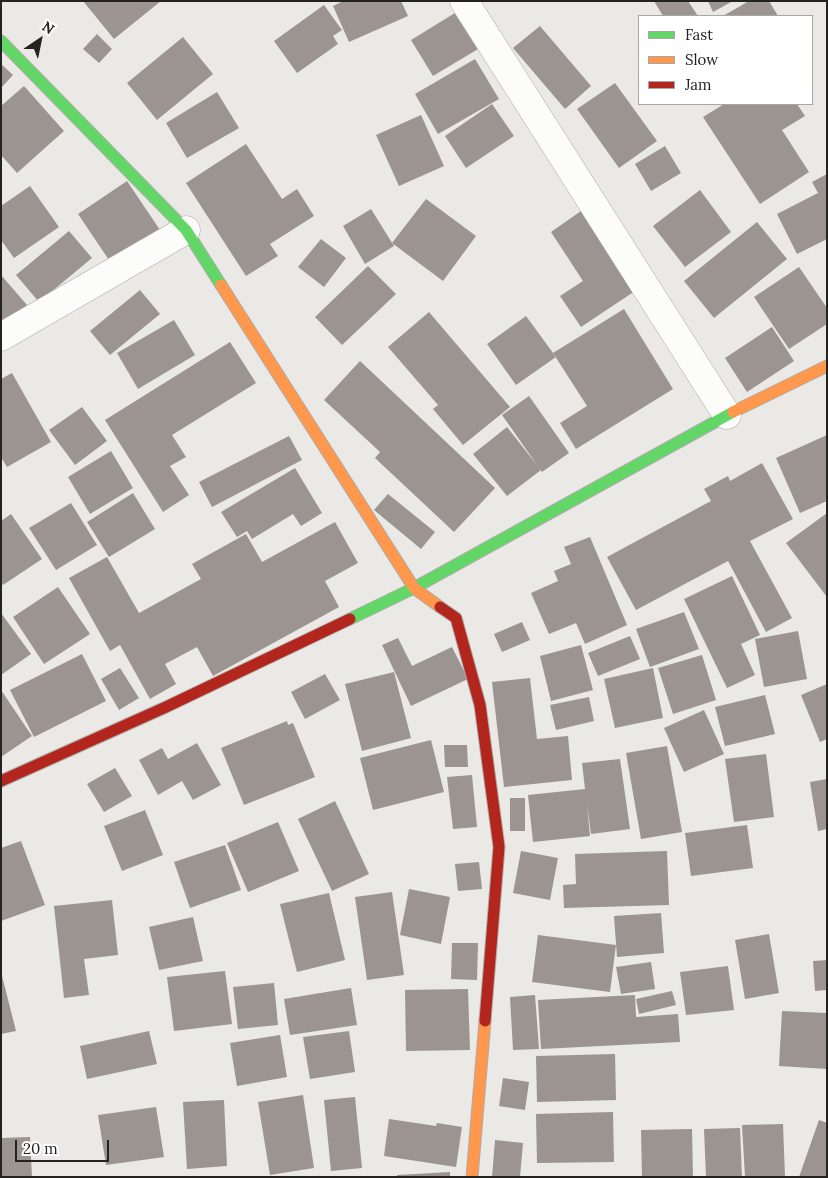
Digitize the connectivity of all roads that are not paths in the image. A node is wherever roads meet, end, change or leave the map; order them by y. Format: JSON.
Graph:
{"nodes":[{"id":1,"x":464,"y":1,"type":"edge"},
{"id":2,"x":1,"y":41,"type":"edge"},
{"id":3,"x":186,"y":230,"type":"junction"},
{"id":4,"x":1,"y":337,"type":"edge"},
{"id":5,"x":827,"y":366,"type":"edge"},
{"id":6,"x":727,"y":415,"type":"junction"},
{"id":7,"x":414,"y":588,"type":"junction"},
{"id":8,"x":1,"y":781,"type":"edge"},
{"id":9,"x":472,"y":1177,"type":"edge"}],
"edges":[{"from":1,"to":6,"type":"street"},
{"from":2,"to":3,"type":"street"},
{"from":3,"to":4,"type":"street"},
{"from":3,"to":7,"type":"street"},
{"from":5,"to":6,"type":"street"},
{"from":6,"to":7,"type":"street"},
{"from":7,"to":8,"type":"street"},
{"from":7,"to":9,"type":"street"}]}
